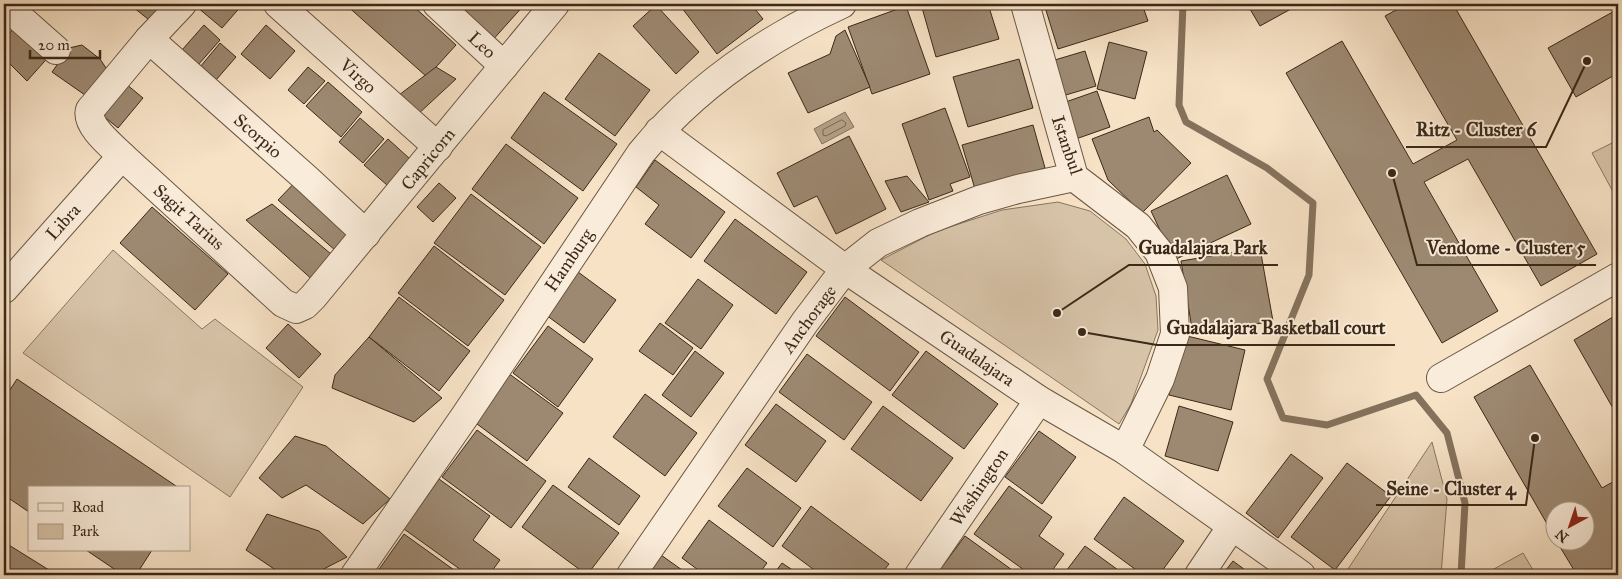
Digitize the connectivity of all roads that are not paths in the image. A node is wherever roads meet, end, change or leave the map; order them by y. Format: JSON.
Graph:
{"nodes":[{"id":1,"x":4,"y":4,"type":"edge"},
{"id":2,"x":182,"y":4,"type":"edge"},
{"id":3,"x":278,"y":4,"type":"edge"},
{"id":4,"x":437,"y":4,"type":"edge"},
{"id":5,"x":555,"y":4,"type":"edge"},
{"id":6,"x":842,"y":4,"type":"edge"},
{"id":7,"x":1025,"y":4,"type":"edge"},
{"id":8,"x":149,"y":39,"type":"junction"},
{"id":9,"x":56,"y":50,"type":"dead end"},
{"id":10,"x":504,"y":66,"type":"junction"},
{"id":11,"x":659,"y":130,"type":"junction"},
{"id":12,"x":438,"y":147,"type":"junction"},
{"id":13,"x":122,"y":156,"type":"junction"},
{"id":14,"x":1074,"y":177,"type":"junction"},
{"id":15,"x":366,"y":234,"type":"junction"},
{"id":16,"x":845,"y":269,"type":"junction"},
{"id":17,"x":1618,"y":277,"type":"edge"},
{"id":18,"x":4,"y":289,"type":"edge"},
{"id":19,"x":296,"y":309,"type":"joint"},
{"id":20,"x":1441,"y":378,"type":"dead end"},
{"id":21,"x":1039,"y":400,"type":"junction"},
{"id":22,"x":1125,"y":450,"type":"junction"},
{"id":23,"x":1232,"y":526,"type":"junction"},
{"id":24,"x":355,"y":575,"type":"edge"},
{"id":25,"x":631,"y":575,"type":"edge"},
{"id":26,"x":918,"y":575,"type":"edge"},
{"id":27,"x":1199,"y":575,"type":"edge"},
{"id":28,"x":1301,"y":575,"type":"edge"}],
"edges":[{"from":1,"to":9,"type":"street"},
{"from":2,"to":8,"type":"street"},
{"from":3,"to":12,"type":"street","name":"Virgo"},
{"from":4,"to":10,"type":"street","name":"Leo"},
{"from":5,"to":10,"type":"street","name":"Capricorn"},
{"from":6,"to":11,"type":"street","name":"Hamburg"},
{"from":7,"to":14,"type":"street","name":"Istanbul"},
{"from":8,"to":13,"type":"street","name":"Sagit Tarius"},
{"from":8,"to":15,"type":"street","name":"Scorpio"},
{"from":10,"to":12,"type":"street","name":"Capricorn"},
{"from":11,"to":16,"type":"street","name":"Guadalajara"},
{"from":11,"to":24,"type":"street","name":"Hamburg"},
{"from":12,"to":15,"type":"street","name":"Capricorn"},
{"from":13,"to":18,"type":"street","name":"Libra"},
{"from":13,"to":19,"type":"street","name":"Sagit Tarius"},
{"from":14,"to":16,"type":"street","name":"Anchorage"},
{"from":14,"to":22,"type":"street","name":"Istanbul"},
{"from":15,"to":19,"type":"street","name":"Capricorn"},
{"from":16,"to":21,"type":"street","name":"Guadalajara"},
{"from":16,"to":25,"type":"street","name":"Anchorage"},
{"from":17,"to":20,"type":"street"},
{"from":21,"to":22,"type":"street","name":"Guadalajara"},
{"from":21,"to":26,"type":"street","name":"Washington"},
{"from":22,"to":23,"type":"street","name":"Guadalajara"},
{"from":23,"to":27,"type":"street"},
{"from":23,"to":28,"type":"street","name":"Guadalajara"}]}
